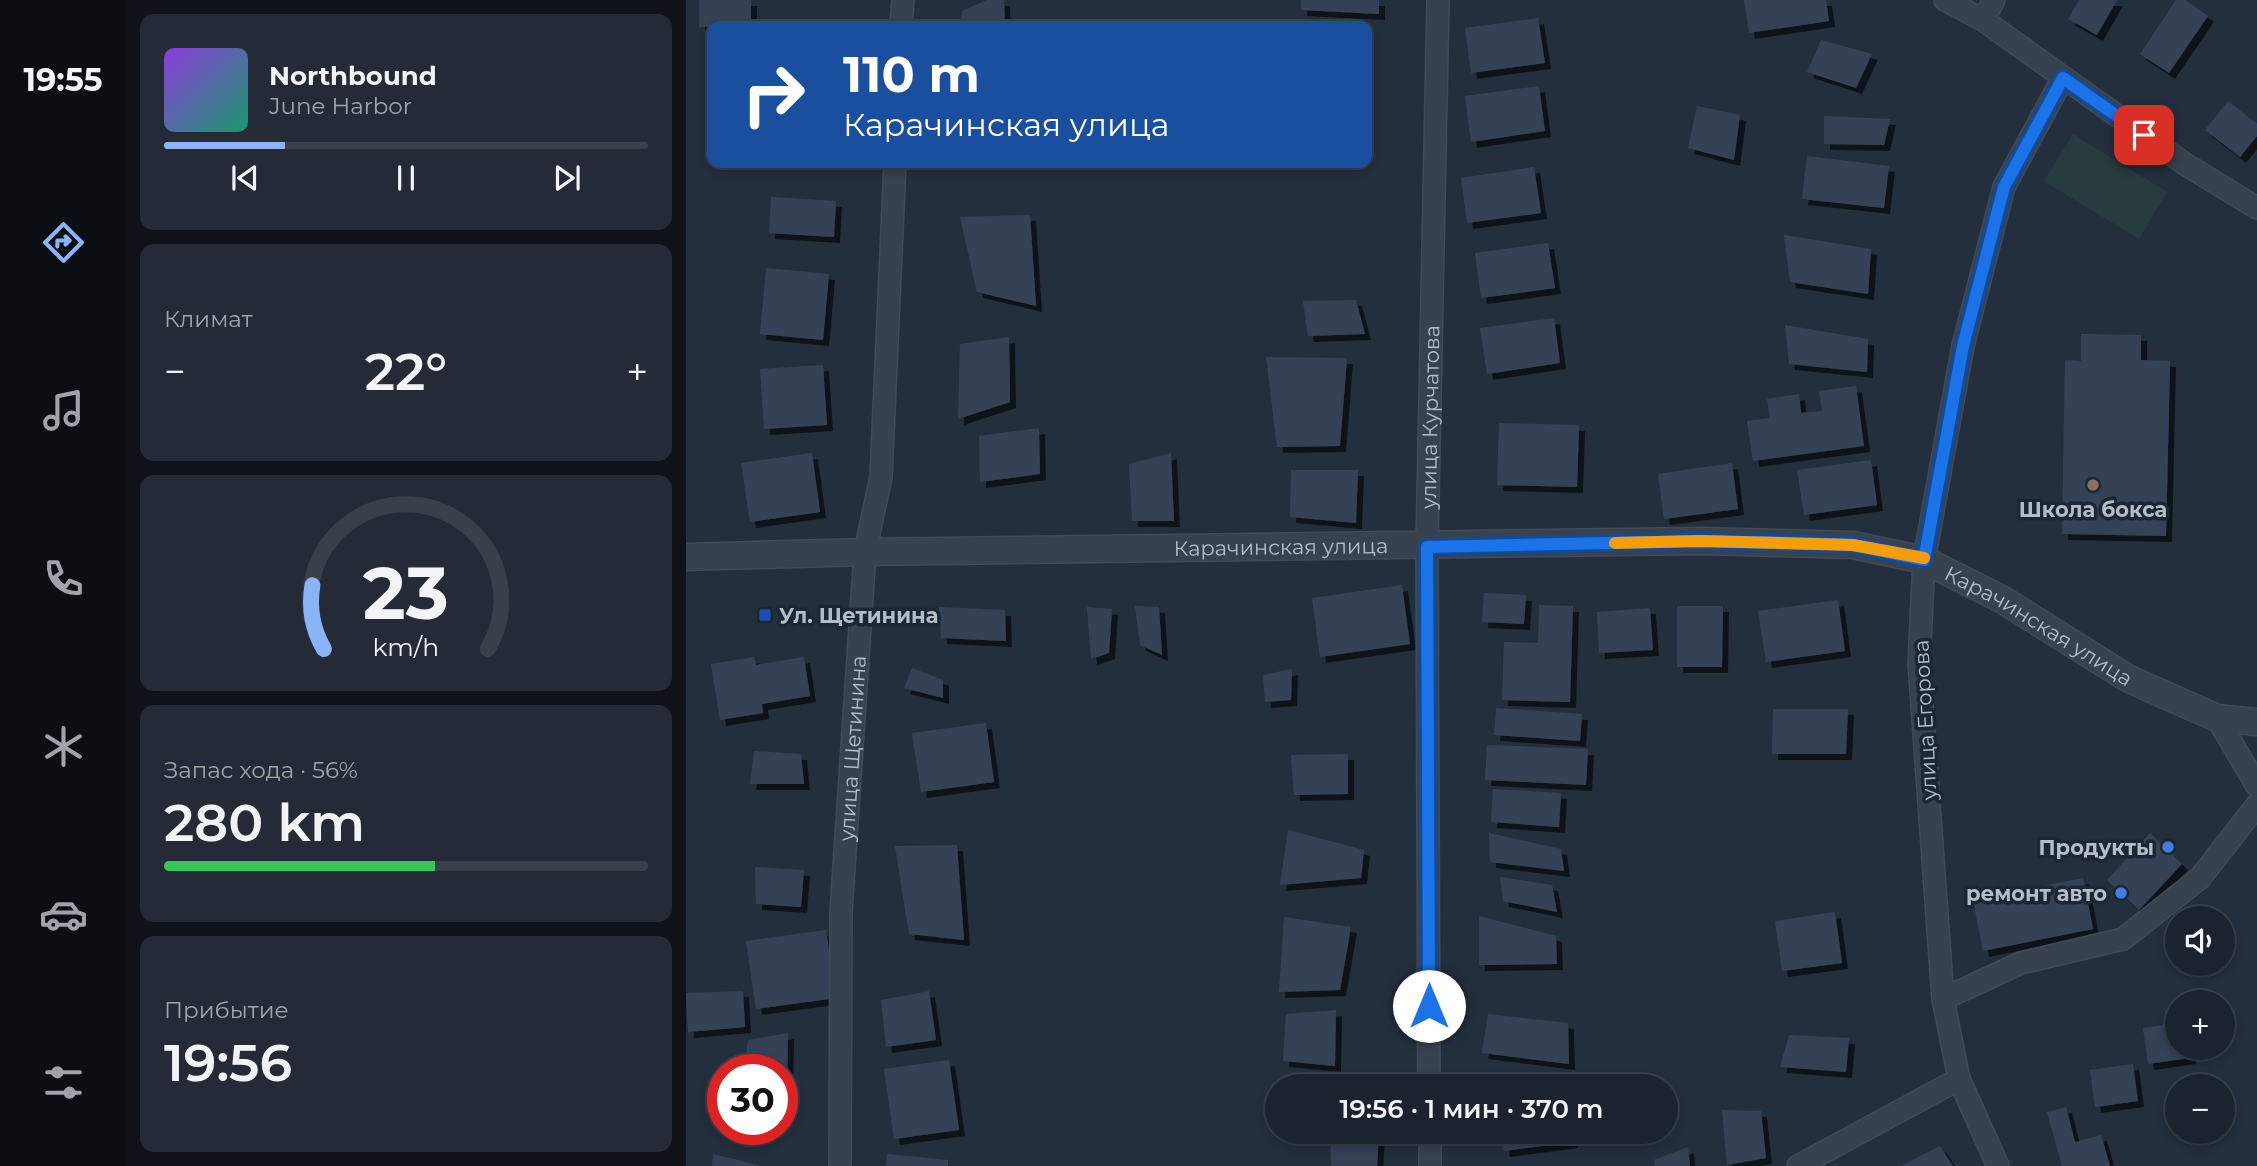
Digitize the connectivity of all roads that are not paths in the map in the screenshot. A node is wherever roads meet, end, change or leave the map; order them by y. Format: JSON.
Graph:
{"nodes":[{"id":1,"x":903,"y":0,"type":"edge"},
{"id":2,"x":1438,"y":0,"type":"edge"},
{"id":3,"x":1945,"y":0,"type":"edge"},
{"id":4,"x":1994,"y":0,"type":"edge"},
{"id":5,"x":1983,"y":20,"type":"junction"},
{"id":6,"x":901,"y":21,"type":"edge"},
{"id":7,"x":2063,"y":78,"type":"junction"},
{"id":8,"x":895,"y":168,"type":"edge"},
{"id":9,"x":2257,"y":208,"type":"edge"},
{"id":10,"x":1427,"y":547,"type":"junction"},
{"id":11,"x":865,"y":552,"type":"junction"},
{"id":12,"x":686,"y":558,"type":"edge"},
{"id":13,"x":1924,"y":560,"type":"junction"},
{"id":14,"x":2217,"y":718,"type":"junction"},
{"id":15,"x":2257,"y":722,"type":"edge"},
{"id":16,"x":2257,"y":786,"type":"edge"},
{"id":17,"x":2257,"y":806,"type":"edge"},
{"id":18,"x":1943,"y":999,"type":"junction"},
{"id":19,"x":1429,"y":1074,"type":"edge"},
{"id":20,"x":1959,"y":1079,"type":"junction"},
{"id":21,"x":1430,"y":1144,"type":"edge"},
{"id":22,"x":840,"y":1166,"type":"edge"},
{"id":23,"x":1430,"y":1166,"type":"edge"},
{"id":24,"x":1798,"y":1166,"type":"edge"},
{"id":25,"x":1998,"y":1166,"type":"edge"}],
"edges":[{"from":1,"to":6,"type":"street"},
{"from":2,"to":10,"type":"street","name":"улица Курчатова"},
{"from":3,"to":5,"type":"street"},
{"from":4,"to":5,"type":"street"},
{"from":5,"to":7,"type":"street"},
{"from":7,"to":9,"type":"street"},
{"from":7,"to":13,"type":"street","name":"улица Егорова"},
{"from":8,"to":11,"type":"street","name":"улица Щетинина"},
{"from":10,"to":11,"type":"street","name":"Карачинская улица"},
{"from":10,"to":13,"type":"street","name":"Карачинская улица"},
{"from":10,"to":19,"type":"street","name":"улица Курчатова"},
{"from":11,"to":12,"type":"street","name":"Карачинская улица"},
{"from":11,"to":22,"type":"street","name":"улица Щетинина"},
{"from":13,"to":14,"type":"street","name":"Карачинская улица"},
{"from":13,"to":18,"type":"street","name":"улица Егорова"},
{"from":14,"to":15,"type":"street","name":"Карачинская улица"},
{"from":14,"to":16,"type":"street"},
{"from":17,"to":18,"type":"street"},
{"from":18,"to":20,"type":"street","name":"улица Егорова"},
{"from":20,"to":24,"type":"street"},
{"from":20,"to":25,"type":"street","name":"улица Егорова"},
{"from":21,"to":23,"type":"street"}]}
